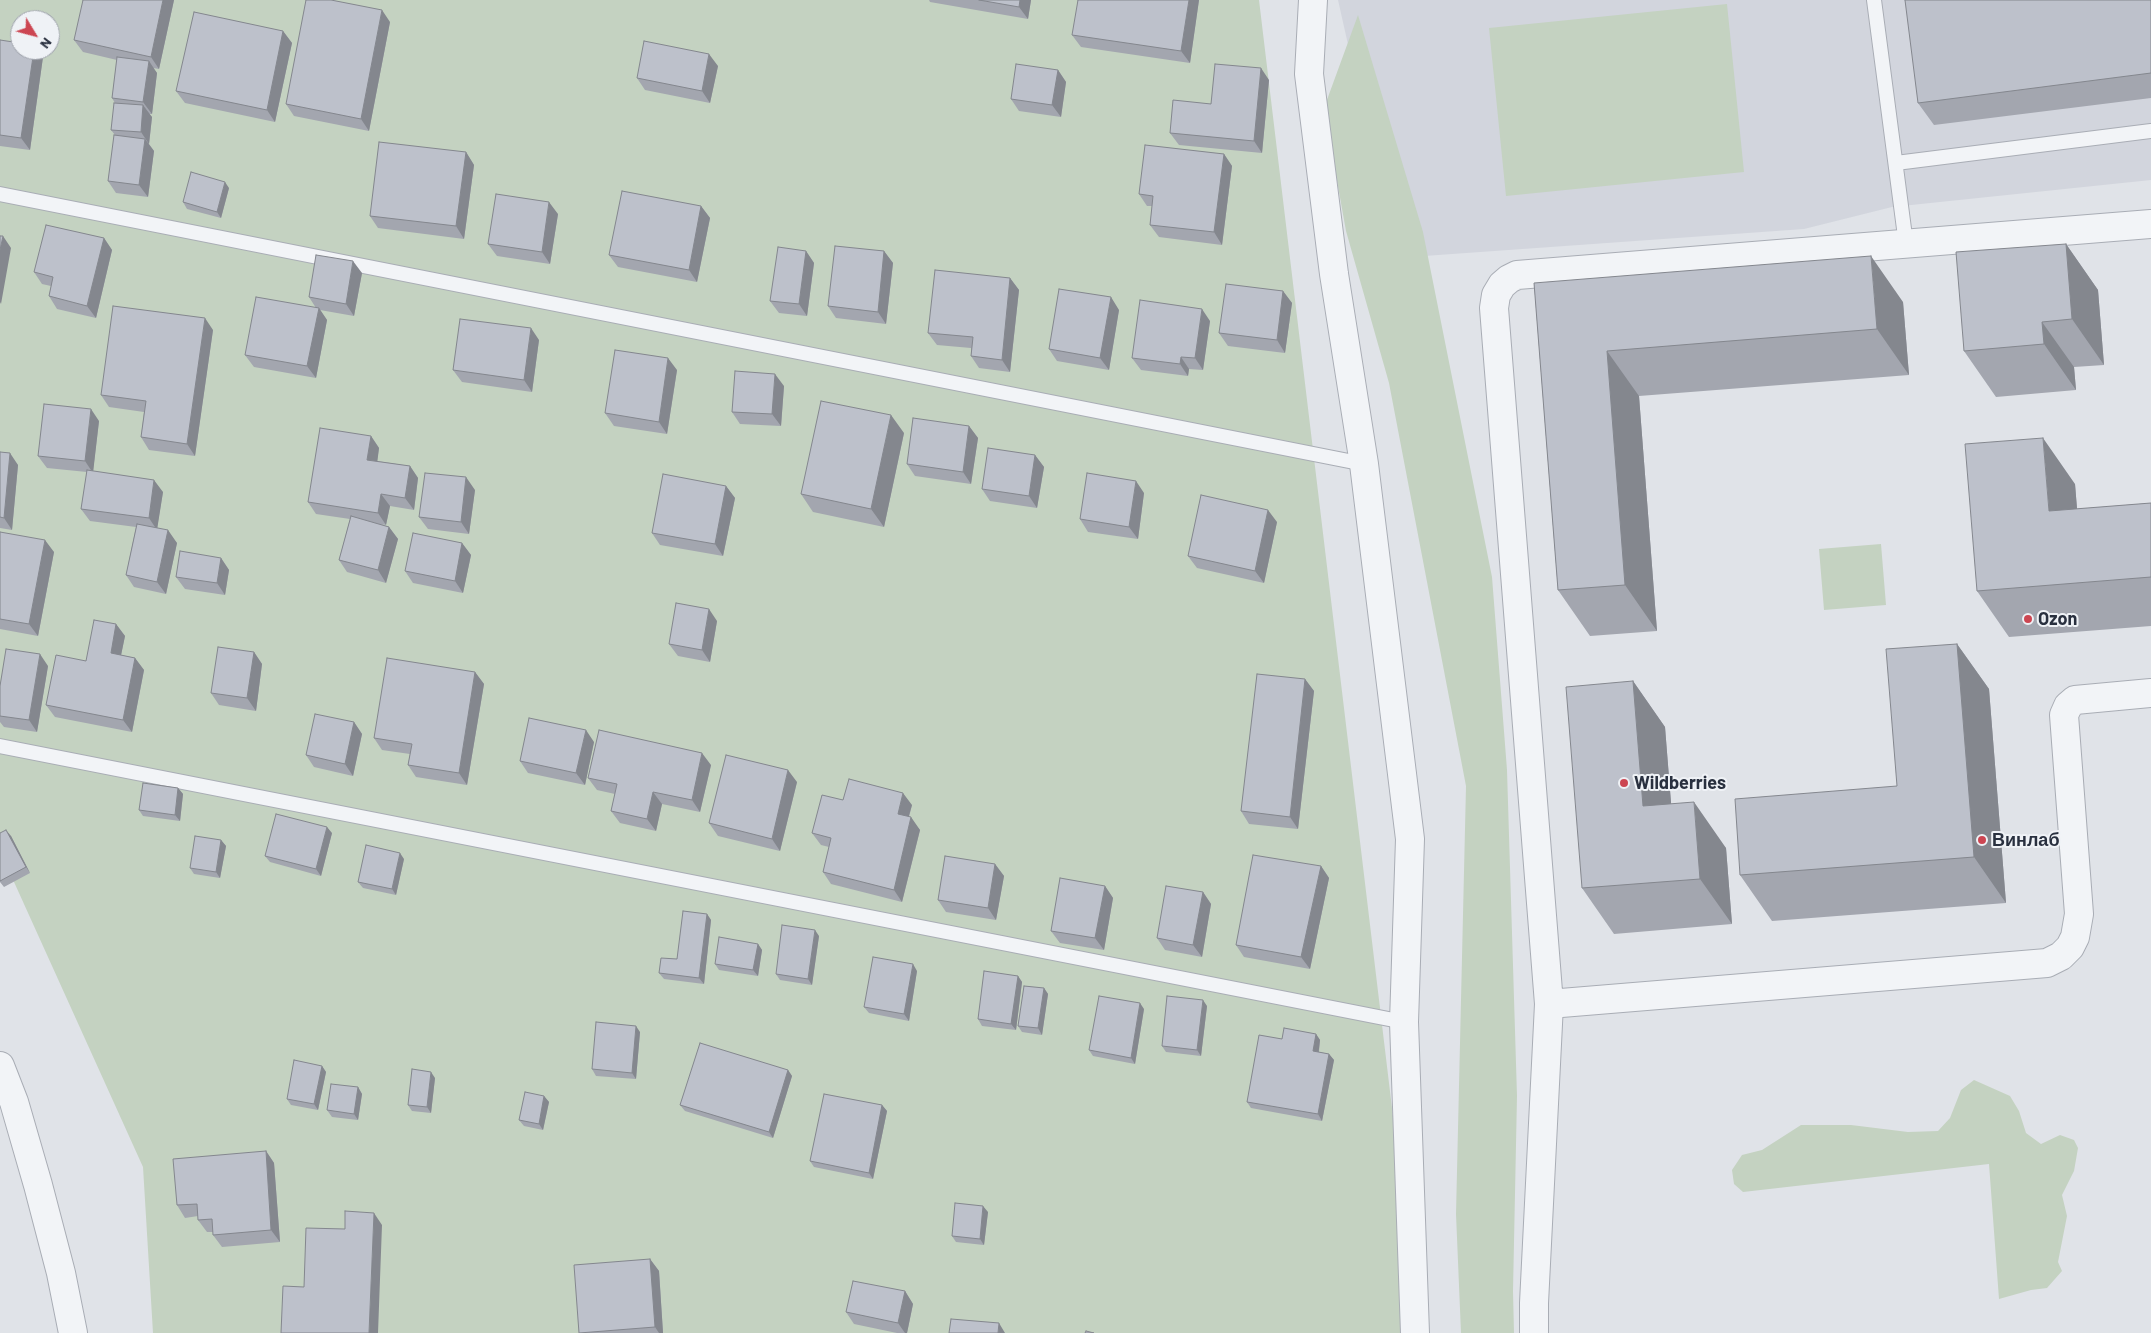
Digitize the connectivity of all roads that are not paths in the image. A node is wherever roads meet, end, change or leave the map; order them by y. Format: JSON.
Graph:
{"nodes":[{"id":1,"x":1312,"y":0,"type":"edge"},
{"id":2,"x":1874,"y":0,"type":"edge"},
{"id":3,"x":2151,"y":131,"type":"edge"},
{"id":4,"x":1896,"y":163,"type":"junction"},
{"id":5,"x":0,"y":194,"type":"edge"},
{"id":6,"x":2151,"y":224,"type":"edge"},
{"id":7,"x":1906,"y":244,"type":"junction"},
{"id":8,"x":1364,"y":464,"type":"junction"},
{"id":9,"x":2151,"y":693,"type":"edge"},
{"id":10,"x":0,"y":746,"type":"edge"},
{"id":11,"x":1549,"y":1004,"type":"junction"},
{"id":12,"x":1404,"y":1022,"type":"junction"},
{"id":13,"x":0,"y":1066,"type":"edge"},
{"id":14,"x":7,"y":1102,"type":"edge"},
{"id":15,"x":73,"y":1333,"type":"edge"},
{"id":16,"x":1415,"y":1333,"type":"edge"},
{"id":17,"x":1534,"y":1333,"type":"edge"}],
"edges":[{"from":1,"to":8,"type":"street"},
{"from":2,"to":4,"type":"lane"},
{"from":3,"to":4,"type":"lane"},
{"from":4,"to":7,"type":"lane"},
{"from":5,"to":8,"type":"lane"},
{"from":6,"to":7,"type":"street"},
{"from":7,"to":11,"type":"street"},
{"from":8,"to":12,"type":"street"},
{"from":9,"to":11,"type":"street"},
{"from":10,"to":12,"type":"lane"},
{"from":11,"to":17,"type":"street"},
{"from":12,"to":16,"type":"street"},
{"from":13,"to":14,"type":"street"},
{"from":14,"to":15,"type":"street"}]}
